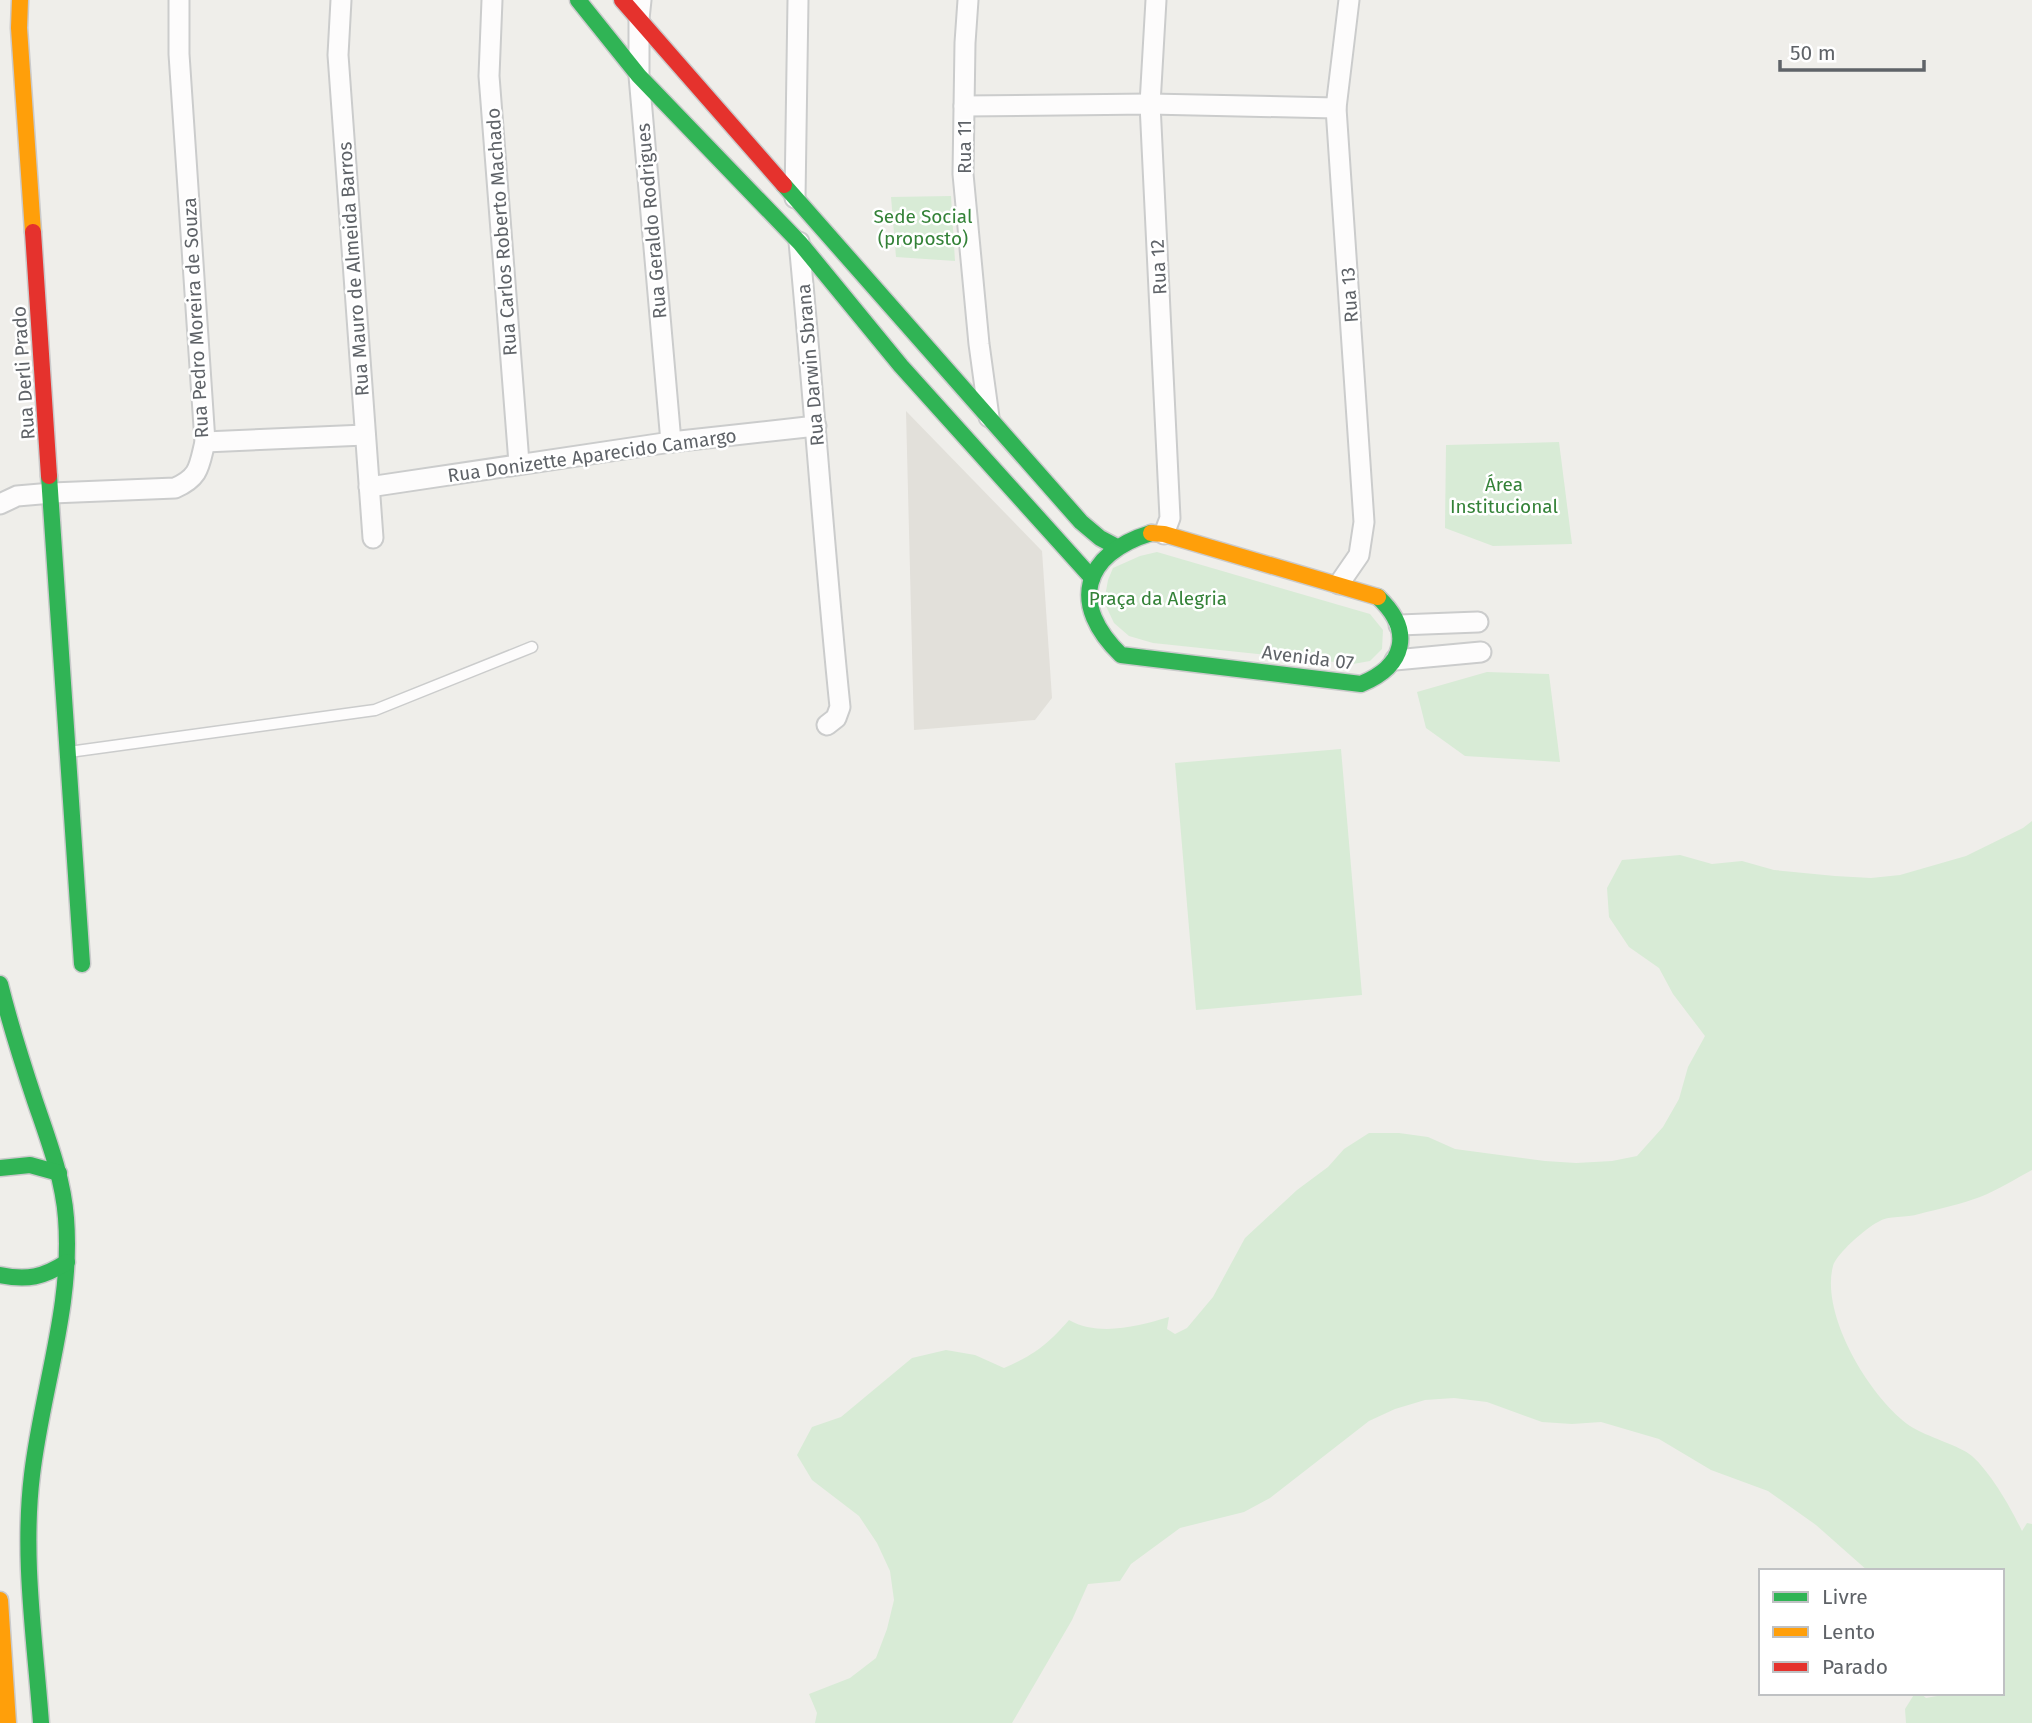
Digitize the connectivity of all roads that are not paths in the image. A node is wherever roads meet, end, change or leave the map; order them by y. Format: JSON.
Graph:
{"nodes":[{"id":1,"x":20,"y":0,"type":"edge"},
{"id":2,"x":179,"y":0,"type":"edge"},
{"id":3,"x":341,"y":0,"type":"edge"},
{"id":4,"x":492,"y":0,"type":"edge"},
{"id":5,"x":578,"y":0,"type":"edge"},
{"id":6,"x":622,"y":0,"type":"edge"},
{"id":7,"x":798,"y":0,"type":"edge"},
{"id":8,"x":968,"y":0,"type":"edge"},
{"id":9,"x":1156,"y":0,"type":"edge"},
{"id":10,"x":1349,"y":0,"type":"edge"},
{"id":11,"x":640,"y":9,"type":"edge"},
{"id":12,"x":639,"y":76,"type":"junction"},
{"id":13,"x":1150,"y":104,"type":"junction"},
{"id":14,"x":964,"y":106,"type":"junction"},
{"id":15,"x":1336,"y":108,"type":"junction"},
{"id":16,"x":794,"y":195,"type":"junction"},
{"id":17,"x":800,"y":243,"type":"junction"},
{"id":18,"x":979,"y":345,"type":"junction"},
{"id":19,"x":943,"y":365,"type":"junction"},
{"id":20,"x":989,"y":418,"type":"junction"},
{"id":21,"x":816,"y":426,"type":"junction"},
{"id":22,"x":365,"y":435,"type":"junction"},
{"id":23,"x":205,"y":442,"type":"junction"},
{"id":24,"x":670,"y":442,"type":"junction"},
{"id":25,"x":519,"y":463,"type":"junction"},
{"id":26,"x":369,"y":487,"type":"junction"},
{"id":27,"x":52,"y":493,"type":"junction"},
{"id":28,"x":0,"y":504,"type":"edge"},
{"id":29,"x":1164,"y":534,"type":"junction"},
{"id":30,"x":373,"y":538,"type":"dead end"},
{"id":31,"x":1115,"y":546,"type":"junction"},
{"id":32,"x":1092,"y":578,"type":"junction"},
{"id":33,"x":1339,"y":584,"type":"junction"},
{"id":34,"x":1478,"y":622,"type":"dead end"},
{"id":35,"x":1399,"y":625,"type":"junction"},
{"id":36,"x":532,"y":647,"type":"dead end"},
{"id":37,"x":1481,"y":652,"type":"dead end"},
{"id":38,"x":1395,"y":660,"type":"junction"},
{"id":39,"x":827,"y":725,"type":"dead end"},
{"id":40,"x":69,"y":752,"type":"junction"},
{"id":41,"x":82,"y":964,"type":"dead end"},
{"id":42,"x":0,"y":984,"type":"edge"},
{"id":43,"x":0,"y":1168,"type":"edge"},
{"id":44,"x":59,"y":1173,"type":"junction"},
{"id":45,"x":67,"y":1262,"type":"junction"},
{"id":46,"x":0,"y":1275,"type":"edge"},
{"id":47,"x":0,"y":1600,"type":"edge"},
{"id":48,"x":8,"y":1723,"type":"edge"},
{"id":49,"x":41,"y":1723,"type":"edge"}],
"edges":[{"from":1,"to":27,"type":"main road","name":"Rua Derli Prado"},
{"from":2,"to":23,"type":"street","name":"Rua Pedro Moreira de Souza"},
{"from":3,"to":22,"type":"street","name":"Rua Mauro de Almeida Barros"},
{"from":4,"to":25,"type":"street","name":"Rua Carlos Roberto Machado"},
{"from":5,"to":12,"type":"main road"},
{"from":6,"to":11,"type":"main road"},
{"from":7,"to":16,"type":"street","name":"Rua Darwin Sbrana"},
{"from":8,"to":14,"type":"street","name":"Rua 11"},
{"from":9,"to":13,"type":"street","name":"Rua 12"},
{"from":10,"to":15,"type":"street","name":"Rua 13"},
{"from":11,"to":12,"type":"street","name":"Rua Geraldo Rodrigues"},
{"from":11,"to":16,"type":"main road"},
{"from":12,"to":17,"type":"main road"},
{"from":12,"to":24,"type":"street","name":"Rua Geraldo Rodrigues"},
{"from":13,"to":14,"type":"street"},
{"from":13,"to":15,"type":"street"},
{"from":13,"to":29,"type":"street","name":"Rua 12"},
{"from":14,"to":18,"type":"street","name":"Rua 11"},
{"from":15,"to":33,"type":"street","name":"Rua 13"},
{"from":16,"to":17,"type":"street","name":"Rua Darwin Sbrana"},
{"from":16,"to":19,"type":"main road"},
{"from":17,"to":21,"type":"street","name":"Rua Darwin Sbrana"},
{"from":17,"to":32,"type":"main road"},
{"from":18,"to":19,"type":"street"},
{"from":18,"to":20,"type":"street","name":"Rua 11"},
{"from":19,"to":20,"type":"main road"},
{"from":20,"to":31,"type":"main road"},
{"from":21,"to":24,"type":"street","name":"Rua Donizette Aparecido Camargo"},
{"from":21,"to":39,"type":"street","name":"Rua Darwin Sbrana"},
{"from":22,"to":23,"type":"street"},
{"from":22,"to":26,"type":"street","name":"Rua Mauro de Almeida Barros"},
{"from":23,"to":27,"type":"street","name":"Rua Pedro Moreira de Souza"},
{"from":24,"to":25,"type":"street","name":"Rua Donizette Aparecido Camargo"},
{"from":25,"to":26,"type":"street","name":"Rua Donizette Aparecido Camargo"},
{"from":26,"to":30,"type":"street","name":"Rua Mauro de Almeida Barros"},
{"from":27,"to":28,"type":"street","name":"Rua Pedro Moreira de Souza"},
{"from":27,"to":40,"type":"main road","name":"Rua Derli Prado"},
{"from":29,"to":31,"type":"main road"},
{"from":29,"to":33,"type":"main road"},
{"from":31,"to":32,"type":"main road"},
{"from":32,"to":38,"type":"main road","name":"Avenida 07"},
{"from":33,"to":35,"type":"main road"},
{"from":34,"to":35,"type":"street"},
{"from":35,"to":38,"type":"main road"},
{"from":36,"to":40,"type":"lane"},
{"from":37,"to":38,"type":"street"},
{"from":40,"to":41,"type":"main road","name":"Rua Derli Prado"},
{"from":42,"to":44,"type":"main road"},
{"from":43,"to":44,"type":"main road"},
{"from":44,"to":45,"type":"main road"},
{"from":45,"to":46,"type":"main road"},
{"from":45,"to":49,"type":"main road"},
{"from":47,"to":48,"type":"main road"}]}
